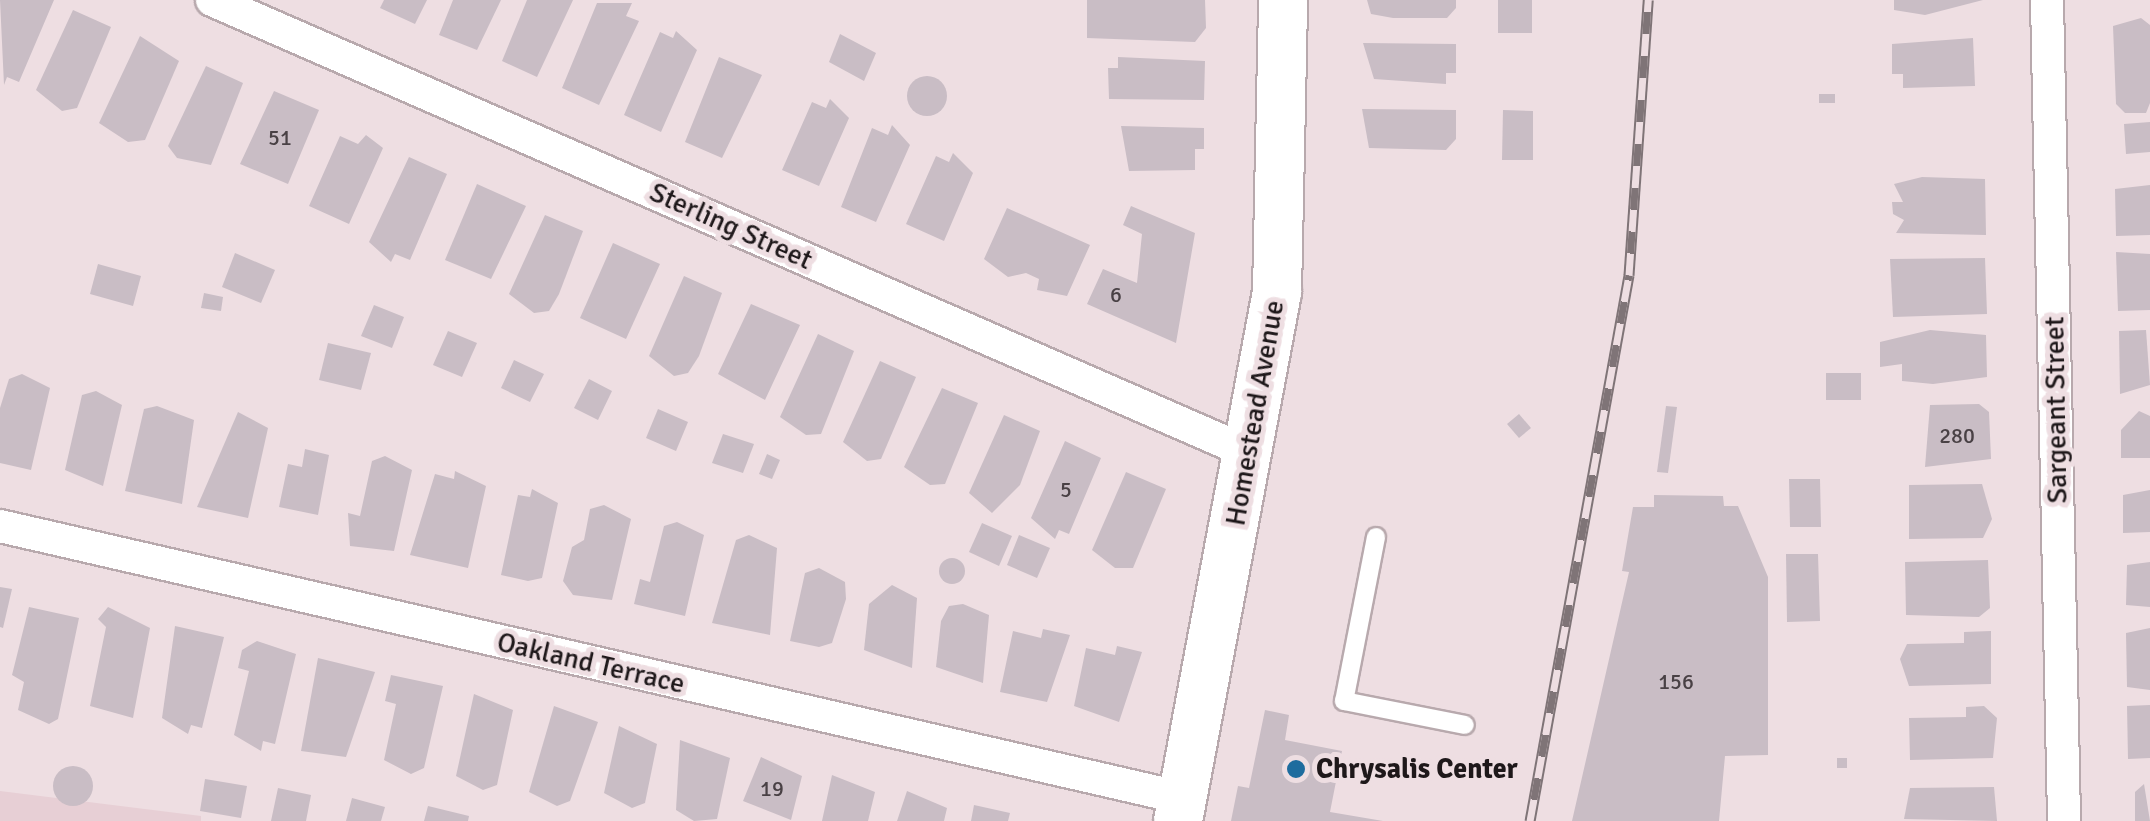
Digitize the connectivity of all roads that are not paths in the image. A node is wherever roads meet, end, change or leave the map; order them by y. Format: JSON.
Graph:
{"nodes":[{"id":1,"x":212,"y":0,"type":"edge"},
{"id":2,"x":1284,"y":0,"type":"edge"},
{"id":3,"x":2047,"y":0,"type":"edge"},
{"id":4,"x":1250,"y":453,"type":"junction"},
{"id":5,"x":0,"y":526,"type":"edge"},
{"id":6,"x":1376,"y":537,"type":"dead end"},
{"id":7,"x":1465,"y":725,"type":"dead end"},
{"id":8,"x":1181,"y":810,"type":"edge"},
{"id":9,"x":2064,"y":821,"type":"edge"}],
"edges":[{"from":1,"to":4,"type":"street","name":"Sterling Street"},
{"from":2,"to":4,"type":"main road","name":"Homestead Avenue"},
{"from":3,"to":9,"type":"street","name":"Sargeant Street"},
{"from":4,"to":8,"type":"main road","name":"Homestead Avenue"},
{"from":5,"to":8,"type":"street","name":"Oakland Terrace"},
{"from":6,"to":7,"type":"lane"}]}
